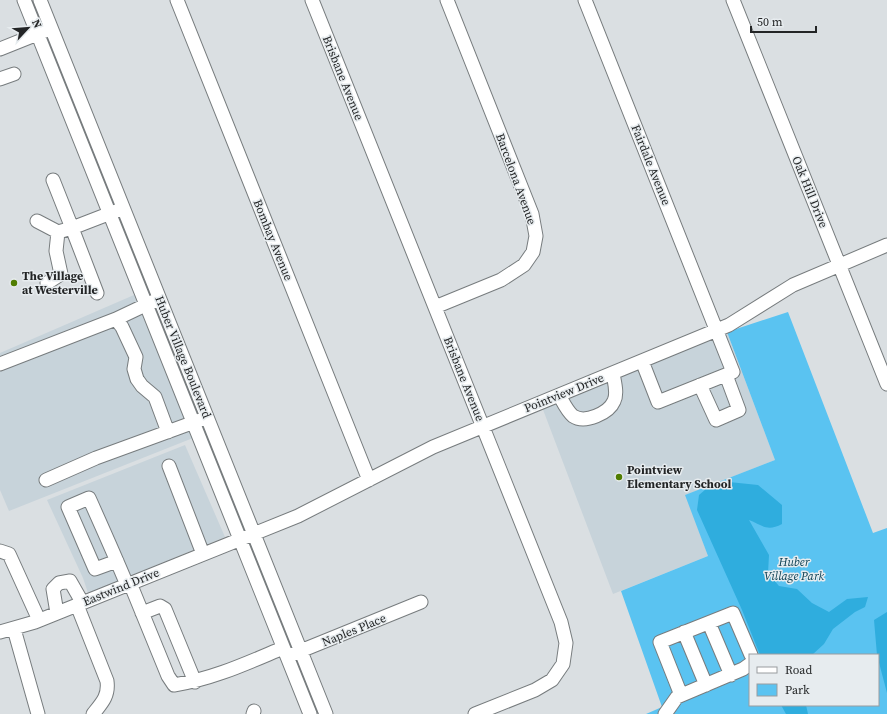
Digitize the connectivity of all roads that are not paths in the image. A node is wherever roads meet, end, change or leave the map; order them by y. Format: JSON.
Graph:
{"nodes":[{"id":1,"x":24,"y":0,"type":"edge"},
{"id":2,"x":40,"y":0,"type":"edge"},
{"id":3,"x":177,"y":0,"type":"edge"},
{"id":4,"x":312,"y":0,"type":"edge"},
{"id":5,"x":447,"y":0,"type":"edge"},
{"id":6,"x":585,"y":0,"type":"edge"},
{"id":7,"x":733,"y":0,"type":"edge"},
{"id":8,"x":51,"y":29,"type":"junction"},
{"id":9,"x":38,"y":34,"type":"junction"},
{"id":10,"x":0,"y":48,"type":"edge"},
{"id":11,"x":14,"y":74,"type":"dead end"},
{"id":12,"x":0,"y":79,"type":"edge"},
{"id":13,"x":53,"y":180,"type":"dead end"},
{"id":14,"x":123,"y":208,"type":"junction"},
{"id":15,"x":109,"y":213,"type":"junction"},
{"id":16,"x":37,"y":221,"type":"dead end"},
{"id":17,"x":72,"y":228,"type":"junction"},
{"id":18,"x":58,"y":232,"type":"junction"},
{"id":19,"x":887,"y":245,"type":"edge"},
{"id":20,"x":839,"y":264,"type":"junction"},
{"id":21,"x":47,"y":283,"type":"dead end"},
{"id":22,"x":97,"y":293,"type":"dead end"},
{"id":23,"x":160,"y":299,"type":"junction"},
{"id":24,"x":146,"y":305,"type":"junction"},
{"id":25,"x":435,"y":307,"type":"junction"},
{"id":26,"x":116,"y":318,"type":"junction"},
{"id":27,"x":717,"y":331,"type":"junction"},
{"id":28,"x":642,"y":361,"type":"junction"},
{"id":29,"x":0,"y":364,"type":"edge"},
{"id":30,"x":613,"y":373,"type":"junction"},
{"id":31,"x":726,"y":375,"type":"junction"},
{"id":32,"x":887,"y":384,"type":"edge"},
{"id":33,"x":700,"y":385,"type":"junction"},
{"id":34,"x":559,"y":395,"type":"junction"},
{"id":35,"x":208,"y":417,"type":"junction"},
{"id":36,"x":194,"y":423,"type":"junction"},
{"id":37,"x":483,"y":426,"type":"junction"},
{"id":38,"x":168,"y":432,"type":"junction"},
{"id":39,"x":169,"y":466,"type":"dead end"},
{"id":40,"x":46,"y":480,"type":"dead end"},
{"id":41,"x":369,"y":480,"type":"junction"},
{"id":42,"x":254,"y":533,"type":"junction"},
{"id":43,"x":240,"y":539,"type":"junction"},
{"id":44,"x":0,"y":551,"type":"edge"},
{"id":45,"x":203,"y":554,"type":"junction"},
{"id":46,"x":117,"y":561,"type":"junction"},
{"id":47,"x":128,"y":584,"type":"junction"},
{"id":48,"x":421,"y":602,"type":"dead end"},
{"id":49,"x":80,"y":604,"type":"junction"},
{"id":50,"x":58,"y":613,"type":"junction"},
{"id":51,"x":142,"y":613,"type":"junction"},
{"id":52,"x":39,"y":620,"type":"junction"},
{"id":53,"x":709,"y":623,"type":"junction"},
{"id":54,"x":14,"y":629,"type":"junction"},
{"id":55,"x":0,"y":632,"type":"edge"},
{"id":56,"x":684,"y":632,"type":"junction"},
{"id":57,"x":300,"y":651,"type":"junction"},
{"id":58,"x":285,"y":652,"type":"junction"},
{"id":59,"x":751,"y":654,"type":"edge"},
{"id":60,"x":749,"y":665,"type":"edge"},
{"id":61,"x":731,"y":675,"type":"junction"},
{"id":62,"x":194,"y":682,"type":"junction"},
{"id":63,"x":706,"y":685,"type":"junction"},
{"id":64,"x":681,"y":696,"type":"junction"},
{"id":65,"x":38,"y":714,"type":"edge"},
{"id":66,"x":93,"y":714,"type":"edge"},
{"id":67,"x":310,"y":714,"type":"edge"},
{"id":68,"x":326,"y":714,"type":"edge"},
{"id":69,"x":475,"y":714,"type":"edge"},
{"id":70,"x":665,"y":714,"type":"edge"}],
"edges":[{"from":1,"to":9,"type":"street","name":"Huber Village Boulevard"},
{"from":2,"to":8,"type":"street","name":"Huber Village Boulevard"},
{"from":3,"to":41,"type":"street","name":"Bombay Avenue"},
{"from":4,"to":25,"type":"street","name":"Brisbane Avenue"},
{"from":5,"to":25,"type":"street","name":"Barcelona Avenue"},
{"from":6,"to":27,"type":"street","name":"Fairdale Avenue"},
{"from":7,"to":20,"type":"street","name":"Oak Hill Drive"},
{"from":8,"to":9,"type":"street"},
{"from":8,"to":14,"type":"street","name":"Huber Village Boulevard"},
{"from":9,"to":10,"type":"street"},
{"from":9,"to":15,"type":"street","name":"Huber Village Boulevard"},
{"from":11,"to":12,"type":"street"},
{"from":13,"to":17,"type":"street"},
{"from":14,"to":15,"type":"street"},
{"from":14,"to":23,"type":"street","name":"Huber Village Boulevard"},
{"from":15,"to":17,"type":"street"},
{"from":15,"to":24,"type":"street","name":"Huber Village Boulevard"},
{"from":16,"to":18,"type":"street"},
{"from":17,"to":18,"type":"street"},
{"from":17,"to":22,"type":"street"},
{"from":18,"to":21,"type":"street"},
{"from":19,"to":20,"type":"street","name":"Pointview Drive"},
{"from":20,"to":27,"type":"street","name":"Pointview Drive"},
{"from":20,"to":32,"type":"street","name":"Oak Hill Drive"},
{"from":23,"to":24,"type":"street"},
{"from":23,"to":35,"type":"street","name":"Huber Village Boulevard"},
{"from":24,"to":26,"type":"street"},
{"from":24,"to":36,"type":"street","name":"Huber Village Boulevard"},
{"from":25,"to":37,"type":"street","name":"Brisbane Avenue"},
{"from":26,"to":29,"type":"street"},
{"from":26,"to":38,"type":"street"},
{"from":27,"to":28,"type":"street","name":"Pointview Drive"},
{"from":27,"to":31,"type":"street","name":"Fairdale Avenue"},
{"from":28,"to":30,"type":"street","name":"Pointview Drive"},
{"from":28,"to":33,"type":"street"},
{"from":30,"to":34,"type":"street","name":"Pointview Drive"},
{"from":30,"to":34,"type":"street"},
{"from":31,"to":33,"type":"street"},
{"from":31,"to":33,"type":"street"},
{"from":34,"to":37,"type":"street","name":"Pointview Drive"},
{"from":35,"to":36,"type":"street"},
{"from":35,"to":42,"type":"street","name":"Huber Village Boulevard"},
{"from":36,"to":38,"type":"street"},
{"from":36,"to":43,"type":"street","name":"Huber Village Boulevard"},
{"from":37,"to":41,"type":"street","name":"Pointview Drive"},
{"from":37,"to":69,"type":"street","name":"Brisbane Avenue"},
{"from":38,"to":40,"type":"street"},
{"from":39,"to":45,"type":"street"},
{"from":41,"to":42,"type":"street","name":"Pointview Drive"},
{"from":42,"to":43,"type":"street","name":"Pointview Drive"},
{"from":42,"to":57,"type":"street","name":"Huber Village Boulevard"},
{"from":43,"to":45,"type":"street","name":"Eastwind Drive"},
{"from":43,"to":58,"type":"street","name":"Huber Village Boulevard"},
{"from":44,"to":52,"type":"street"},
{"from":45,"to":47,"type":"street","name":"Eastwind Drive"},
{"from":46,"to":46,"type":"street"},
{"from":46,"to":47,"type":"street"},
{"from":47,"to":49,"type":"street","name":"Eastwind Drive"},
{"from":47,"to":51,"type":"street"},
{"from":48,"to":57,"type":"street","name":"Naples Place"},
{"from":49,"to":50,"type":"street","name":"Eastwind Drive"},
{"from":49,"to":50,"type":"street"},
{"from":49,"to":66,"type":"street"},
{"from":50,"to":52,"type":"street","name":"Eastwind Drive"},
{"from":51,"to":62,"type":"street","name":"Naples Place"},
{"from":51,"to":62,"type":"street"},
{"from":52,"to":54,"type":"street","name":"Eastwind Drive"},
{"from":53,"to":56,"type":"street"},
{"from":53,"to":59,"type":"street"},
{"from":53,"to":61,"type":"street"},
{"from":54,"to":55,"type":"street","name":"Eastwind Drive"},
{"from":54,"to":65,"type":"street"},
{"from":56,"to":63,"type":"street"},
{"from":56,"to":64,"type":"street"},
{"from":57,"to":58,"type":"street","name":"Naples Place"},
{"from":57,"to":68,"type":"street","name":"Huber Village Boulevard"},
{"from":58,"to":62,"type":"street","name":"Naples Place"},
{"from":58,"to":67,"type":"street","name":"Huber Village Boulevard"},
{"from":60,"to":61,"type":"street"},
{"from":61,"to":63,"type":"street"},
{"from":63,"to":64,"type":"street"},
{"from":64,"to":70,"type":"street"}]}
